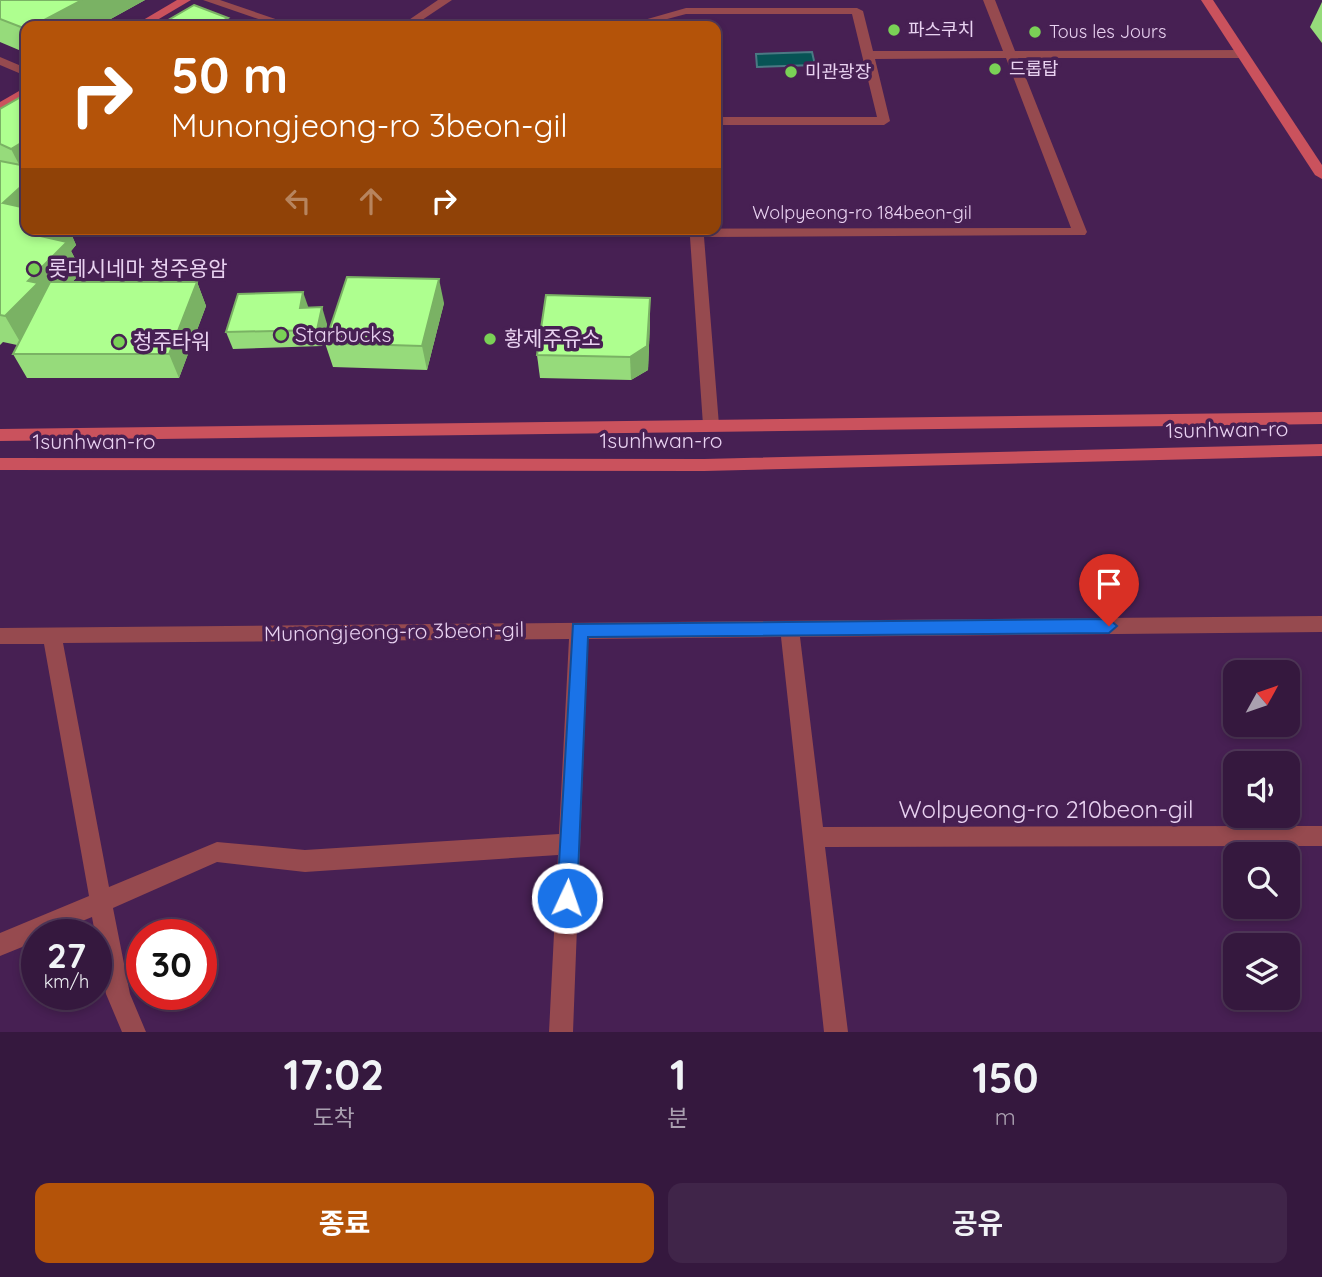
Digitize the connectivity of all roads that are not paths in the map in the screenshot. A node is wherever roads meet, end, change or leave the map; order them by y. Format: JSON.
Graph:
{"nodes":[{"id":1,"x":185,"y":0,"type":"edge"},
{"id":2,"x":209,"y":0,"type":"edge"},
{"id":3,"x":446,"y":0,"type":"edge"},
{"id":4,"x":989,"y":0,"type":"edge"},
{"id":5,"x":1207,"y":0,"type":"edge"},
{"id":6,"x":686,"y":5,"type":"edge"},
{"id":7,"x":148,"y":21,"type":"edge"},
{"id":8,"x":274,"y":21,"type":"edge"},
{"id":9,"x":414,"y":21,"type":"edge"},
{"id":10,"x":643,"y":21,"type":"edge"},
{"id":11,"x":1010,"y":54,"type":"junction"},
{"id":12,"x":1242,"y":54,"type":"junction"},
{"id":13,"x":868,"y":55,"type":"junction"},
{"id":14,"x":0,"y":61,"type":"edge"},
{"id":15,"x":21,"y":70,"type":"edge"},
{"id":16,"x":21,"y":94,"type":"edge"},
{"id":17,"x":0,"y":107,"type":"edge"},
{"id":18,"x":721,"y":121,"type":"edge"},
{"id":19,"x":1322,"y":175,"type":"edge"},
{"id":20,"x":721,"y":231,"type":"edge"},
{"id":21,"x":696,"y":235,"type":"edge"},
{"id":22,"x":1322,"y":418,"type":"edge"},
{"id":23,"x":711,"y":425,"type":"junction"},
{"id":24,"x":0,"y":435,"type":"edge"},
{"id":25,"x":1322,"y":450,"type":"edge"},
{"id":26,"x":0,"y":464,"type":"edge"},
{"id":27,"x":1322,"y":624,"type":"edge"},
{"id":28,"x":789,"y":628,"type":"junction"},
{"id":29,"x":579,"y":629,"type":"junction"},
{"id":30,"x":0,"y":636,"type":"edge"},
{"id":31,"x":52,"y":636,"type":"junction"},
{"id":32,"x":1322,"y":836,"type":"edge"},
{"id":33,"x":813,"y":837,"type":"junction"},
{"id":34,"x":569,"y":844,"type":"junction"},
{"id":35,"x":101,"y":900,"type":"junction"},
{"id":36,"x":0,"y":945,"type":"edge"},
{"id":37,"x":134,"y":1032,"type":"edge"},
{"id":38,"x":561,"y":1032,"type":"edge"},
{"id":39,"x":835,"y":1032,"type":"edge"}],
"edges":[{"from":1,"to":7,"type":"street"},
{"from":2,"to":8,"type":"street"},
{"from":3,"to":9,"type":"street"},
{"from":4,"to":11,"type":"street","name":"Wolpyeong-ro 184beon-gil"},
{"from":5,"to":12,"type":"street"},
{"from":6,"to":10,"type":"street"},
{"from":6,"to":13,"type":"street"},
{"from":11,"to":12,"type":"street"},
{"from":11,"to":13,"type":"street"},
{"from":11,"to":20,"type":"street","name":"Wolpyeong-ro 184beon-gil"},
{"from":12,"to":19,"type":"street"},
{"from":13,"to":18,"type":"street"},
{"from":14,"to":15,"type":"street"},
{"from":16,"to":17,"type":"street"},
{"from":21,"to":23,"type":"street"},
{"from":22,"to":23,"type":"street","name":"1sunhwan-ro"},
{"from":23,"to":24,"type":"street","name":"1sunhwan-ro"},
{"from":25,"to":26,"type":"street","name":"1sunhwan-ro"},
{"from":27,"to":28,"type":"street","name":"Munongjeong-ro 3beon-gil"},
{"from":28,"to":29,"type":"street","name":"Munongjeong-ro 3beon-gil"},
{"from":28,"to":33,"type":"street"},
{"from":29,"to":31,"type":"street","name":"Munongjeong-ro 3beon-gil"},
{"from":29,"to":34,"type":"street"},
{"from":30,"to":31,"type":"street","name":"Munongjeong-ro 3beon-gil"},
{"from":31,"to":35,"type":"street"},
{"from":32,"to":33,"type":"street","name":"Wolpyeong-ro 210beon-gil"},
{"from":33,"to":39,"type":"street"},
{"from":34,"to":35,"type":"street"},
{"from":34,"to":38,"type":"street"},
{"from":35,"to":36,"type":"street"},
{"from":35,"to":37,"type":"street"}]}
